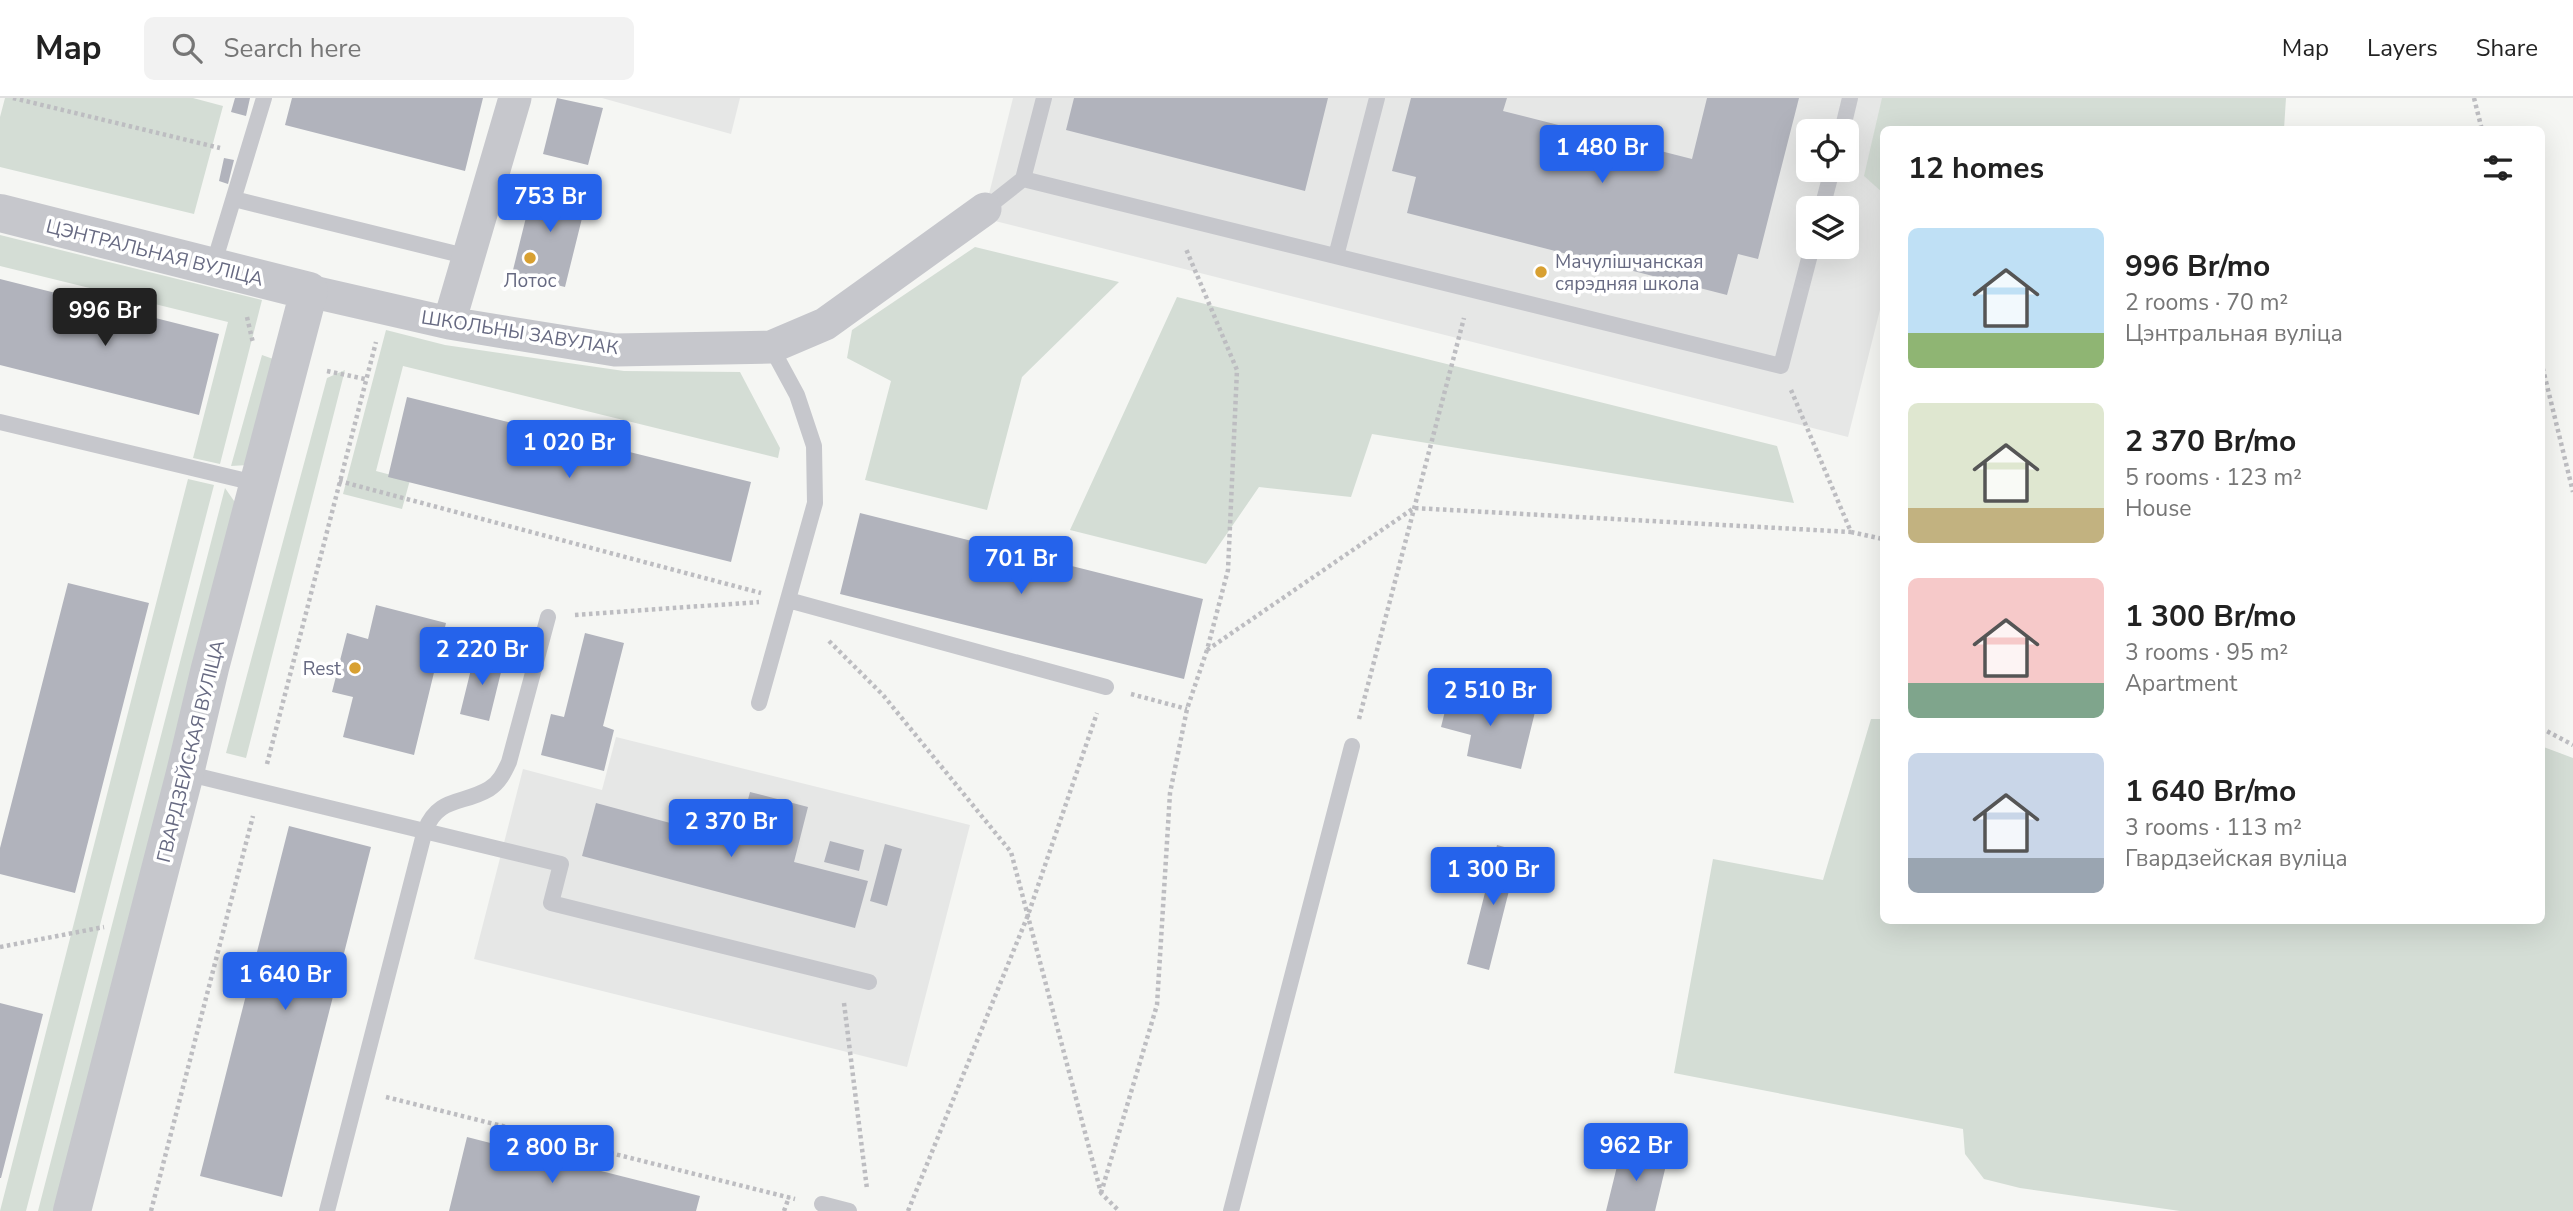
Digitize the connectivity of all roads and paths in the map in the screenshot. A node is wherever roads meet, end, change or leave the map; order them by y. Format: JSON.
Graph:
{"nodes":[{"id":1,"x":13,"y":98,"type":"edge"},
{"id":2,"x":264,"y":98,"type":"edge"},
{"id":3,"x":515,"y":98,"type":"edge"},
{"id":4,"x":1044,"y":98,"type":"edge"},
{"id":5,"x":1377,"y":98,"type":"edge"},
{"id":6,"x":1850,"y":98,"type":"edge"},
{"id":7,"x":2474,"y":98,"type":"edge"},
{"id":8,"x":1845,"y":119,"type":"edge"},
{"id":9,"x":2481,"y":126,"type":"edge"},
{"id":10,"x":248,"y":155,"type":"junction"},
{"id":11,"x":1023,"y":179,"type":"junction"},
{"id":12,"x":234,"y":199,"type":"junction"},
{"id":13,"x":985,"y":209,"type":"joint"},
{"id":14,"x":0,"y":213,"type":"edge"},
{"id":15,"x":1172,"y":216,"type":"junction"},
{"id":16,"x":1336,"y":256,"type":"junction"},
{"id":17,"x":469,"y":257,"type":"junction"},
{"id":18,"x":1809,"y":259,"type":"edge"},
{"id":19,"x":213,"y":266,"type":"junction"},
{"id":20,"x":1471,"y":290,"type":"junction"},
{"id":21,"x":309,"y":291,"type":"junction"},
{"id":22,"x":386,"y":307,"type":"junction"},
{"id":23,"x":449,"y":323,"type":"junction"},
{"id":24,"x":771,"y":346,"type":"junction"},
{"id":25,"x":1781,"y":366,"type":"junction"},
{"id":26,"x":2545,"y":377,"type":"edge"},
{"id":27,"x":0,"y":422,"type":"edge"},
{"id":28,"x":339,"y":481,"type":"junction"},
{"id":29,"x":259,"y":484,"type":"junction"},
{"id":30,"x":2573,"y":492,"type":"edge"},
{"id":31,"x":1414,"y":508,"type":"junction"},
{"id":32,"x":1851,"y":532,"type":"junction"},
{"id":33,"x":1880,"y":538,"type":"edge"},
{"id":34,"x":788,"y":600,"type":"junction"},
{"id":35,"x":548,"y":617,"type":"joint"},
{"id":36,"x":1207,"y":650,"type":"junction"},
{"id":37,"x":1106,"y":687,"type":"junction"},
{"id":38,"x":759,"y":703,"type":"dead end"},
{"id":39,"x":1188,"y":709,"type":"junction"},
{"id":40,"x":2545,"y":730,"type":"edge"},
{"id":41,"x":2573,"y":745,"type":"edge"},
{"id":42,"x":1352,"y":746,"type":"joint"},
{"id":43,"x":186,"y":773,"type":"junction"},
{"id":44,"x":260,"y":789,"type":"junction"},
{"id":45,"x":425,"y":830,"type":"junction"},
{"id":46,"x":1028,"y":915,"type":"junction"},
{"id":47,"x":105,"y":927,"type":"dead end"},
{"id":48,"x":0,"y":947,"type":"edge"},
{"id":49,"x":840,"y":975,"type":"junction"},
{"id":50,"x":869,"y":982,"type":"dead end"},
{"id":51,"x":358,"y":1090,"type":"junction"},
{"id":52,"x":1101,"y":1194,"type":"junction"},
{"id":53,"x":789,"y":1197,"type":"junction"},
{"id":54,"x":868,"y":1198,"type":"dead end"},
{"id":55,"x":822,"y":1205,"type":"joint"},
{"id":56,"x":72,"y":1211,"type":"edge"},
{"id":57,"x":151,"y":1211,"type":"edge"},
{"id":58,"x":327,"y":1211,"type":"edge"},
{"id":59,"x":784,"y":1211,"type":"edge"},
{"id":60,"x":849,"y":1211,"type":"edge"},
{"id":61,"x":908,"y":1211,"type":"edge"},
{"id":62,"x":1119,"y":1211,"type":"edge"},
{"id":63,"x":1231,"y":1211,"type":"edge"}],
"edges":[{"from":1,"to":10,"type":"path"},
{"from":2,"to":10,"type":"lane"},
{"from":3,"to":17,"type":"street"},
{"from":4,"to":11,"type":"lane"},
{"from":5,"to":16,"type":"lane"},
{"from":6,"to":8,"type":"lane"},
{"from":7,"to":9,"type":"path"},
{"from":10,"to":12,"type":"lane"},
{"from":11,"to":13,"type":"lane"},
{"from":11,"to":15,"type":"lane"},
{"from":12,"to":17,"type":"lane"},
{"from":12,"to":19,"type":"lane"},
{"from":13,"to":24,"type":"street","name":"ШКОЛЬНЫ ЗАВУЛАК"},
{"from":14,"to":19,"type":"street","name":"ЦЭНТРАЛЬНАЯ ВУЛІЦА"},
{"from":15,"to":16,"type":"lane"},
{"from":15,"to":36,"type":"path"},
{"from":16,"to":20,"type":"lane"},
{"from":17,"to":23,"type":"street"},
{"from":18,"to":25,"type":"lane"},
{"from":19,"to":21,"type":"street","name":"ЦЭНТРАЛЬНАЯ ВУЛІЦА"},
{"from":20,"to":25,"type":"lane"},
{"from":20,"to":31,"type":"path"},
{"from":21,"to":22,"type":"street","name":"ШКОЛЬНЫ ЗАВУЛАК"},
{"from":21,"to":29,"type":"street","name":"ГВАРДЗЕЙСКАЯ ВУЛІЦА"},
{"from":22,"to":23,"type":"street","name":"ШКОЛЬНЫ ЗАВУЛАК"},
{"from":22,"to":28,"type":"path"},
{"from":23,"to":24,"type":"street","name":"ШКОЛЬНЫ ЗАВУЛАК"},
{"from":24,"to":34,"type":"lane"},
{"from":25,"to":32,"type":"path"},
{"from":26,"to":30,"type":"path"},
{"from":27,"to":29,"type":"lane"},
{"from":28,"to":34,"type":"path"},
{"from":28,"to":44,"type":"path"},
{"from":29,"to":43,"type":"street","name":"ГВАРДЗЕЙСКАЯ ВУЛІЦА"},
{"from":31,"to":32,"type":"path"},
{"from":31,"to":36,"type":"path"},
{"from":31,"to":42,"type":"path"},
{"from":32,"to":33,"type":"path"},
{"from":34,"to":35,"type":"path"},
{"from":34,"to":37,"type":"lane"},
{"from":34,"to":38,"type":"lane"},
{"from":34,"to":46,"type":"path"},
{"from":35,"to":45,"type":"lane"},
{"from":36,"to":39,"type":"path"},
{"from":37,"to":39,"type":"path"},
{"from":37,"to":46,"type":"path"},
{"from":39,"to":52,"type":"path"},
{"from":40,"to":41,"type":"path"},
{"from":42,"to":63,"type":"lane"},
{"from":43,"to":44,"type":"lane"},
{"from":43,"to":56,"type":"street","name":"ГВАРДЗЕЙСКАЯ ВУЛІЦА"},
{"from":44,"to":45,"type":"lane"},
{"from":44,"to":57,"type":"path"},
{"from":45,"to":49,"type":"lane"},
{"from":45,"to":51,"type":"lane"},
{"from":46,"to":52,"type":"path"},
{"from":46,"to":61,"type":"path"},
{"from":47,"to":48,"type":"path"},
{"from":49,"to":50,"type":"lane"},
{"from":49,"to":54,"type":"path"},
{"from":51,"to":53,"type":"path"},
{"from":51,"to":58,"type":"lane"},
{"from":52,"to":62,"type":"path"},
{"from":53,"to":55,"type":"path"},
{"from":53,"to":59,"type":"path"},
{"from":55,"to":60,"type":"lane"}]}
